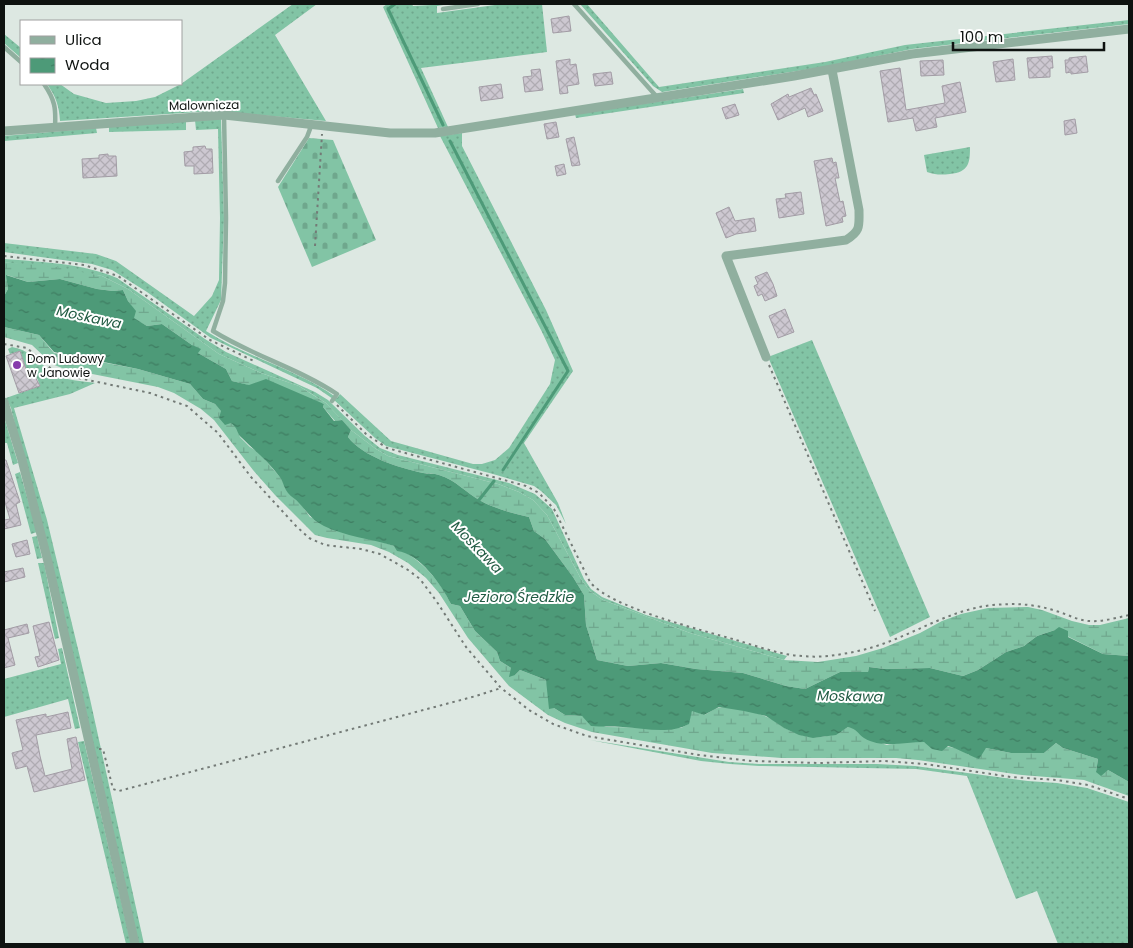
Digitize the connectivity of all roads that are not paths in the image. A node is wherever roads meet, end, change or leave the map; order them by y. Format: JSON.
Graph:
{"nodes":[{"id":1,"x":478,"y":4,"type":"edge"},
{"id":2,"x":574,"y":4,"type":"edge"},
{"id":3,"x":443,"y":9,"type":"dead end"},
{"id":4,"x":1129,"y":29,"type":"edge"},
{"id":5,"x":4,"y":47,"type":"edge"},
{"id":6,"x":20,"y":61,"type":"edge"},
{"id":7,"x":832,"y":70,"type":"junction"},
{"id":8,"x":45,"y":85,"type":"edge"},
{"id":9,"x":657,"y":97,"type":"junction"},
{"id":10,"x":224,"y":115,"type":"junction"},
{"id":11,"x":309,"y":124,"type":"junction"},
{"id":12,"x":55,"y":127,"type":"junction"},
{"id":13,"x":4,"y":131,"type":"edge"},
{"id":14,"x":278,"y":181,"type":"dead end"},
{"id":15,"x":766,"y":358,"type":"road end"},
{"id":16,"x":332,"y":401,"type":"road end"},
{"id":17,"x":4,"y":402,"type":"edge"},
{"id":18,"x":135,"y":944,"type":"edge"}],
"edges":[{"from":1,"to":3,"type":"lane"},
{"from":2,"to":9,"type":"lane"},
{"from":4,"to":7,"type":"street","name":"Malownicza"},
{"from":5,"to":6,"type":"lane"},
{"from":7,"to":9,"type":"street","name":"Malownicza"},
{"from":7,"to":15,"type":"street"},
{"from":8,"to":12,"type":"lane"},
{"from":9,"to":11,"type":"street","name":"Malownicza"},
{"from":10,"to":11,"type":"street","name":"Malownicza"},
{"from":10,"to":12,"type":"street","name":"Malownicza"},
{"from":10,"to":16,"type":"lane"},
{"from":11,"to":14,"type":"lane"},
{"from":12,"to":13,"type":"street","name":"Malownicza"},
{"from":17,"to":18,"type":"street"}]}
